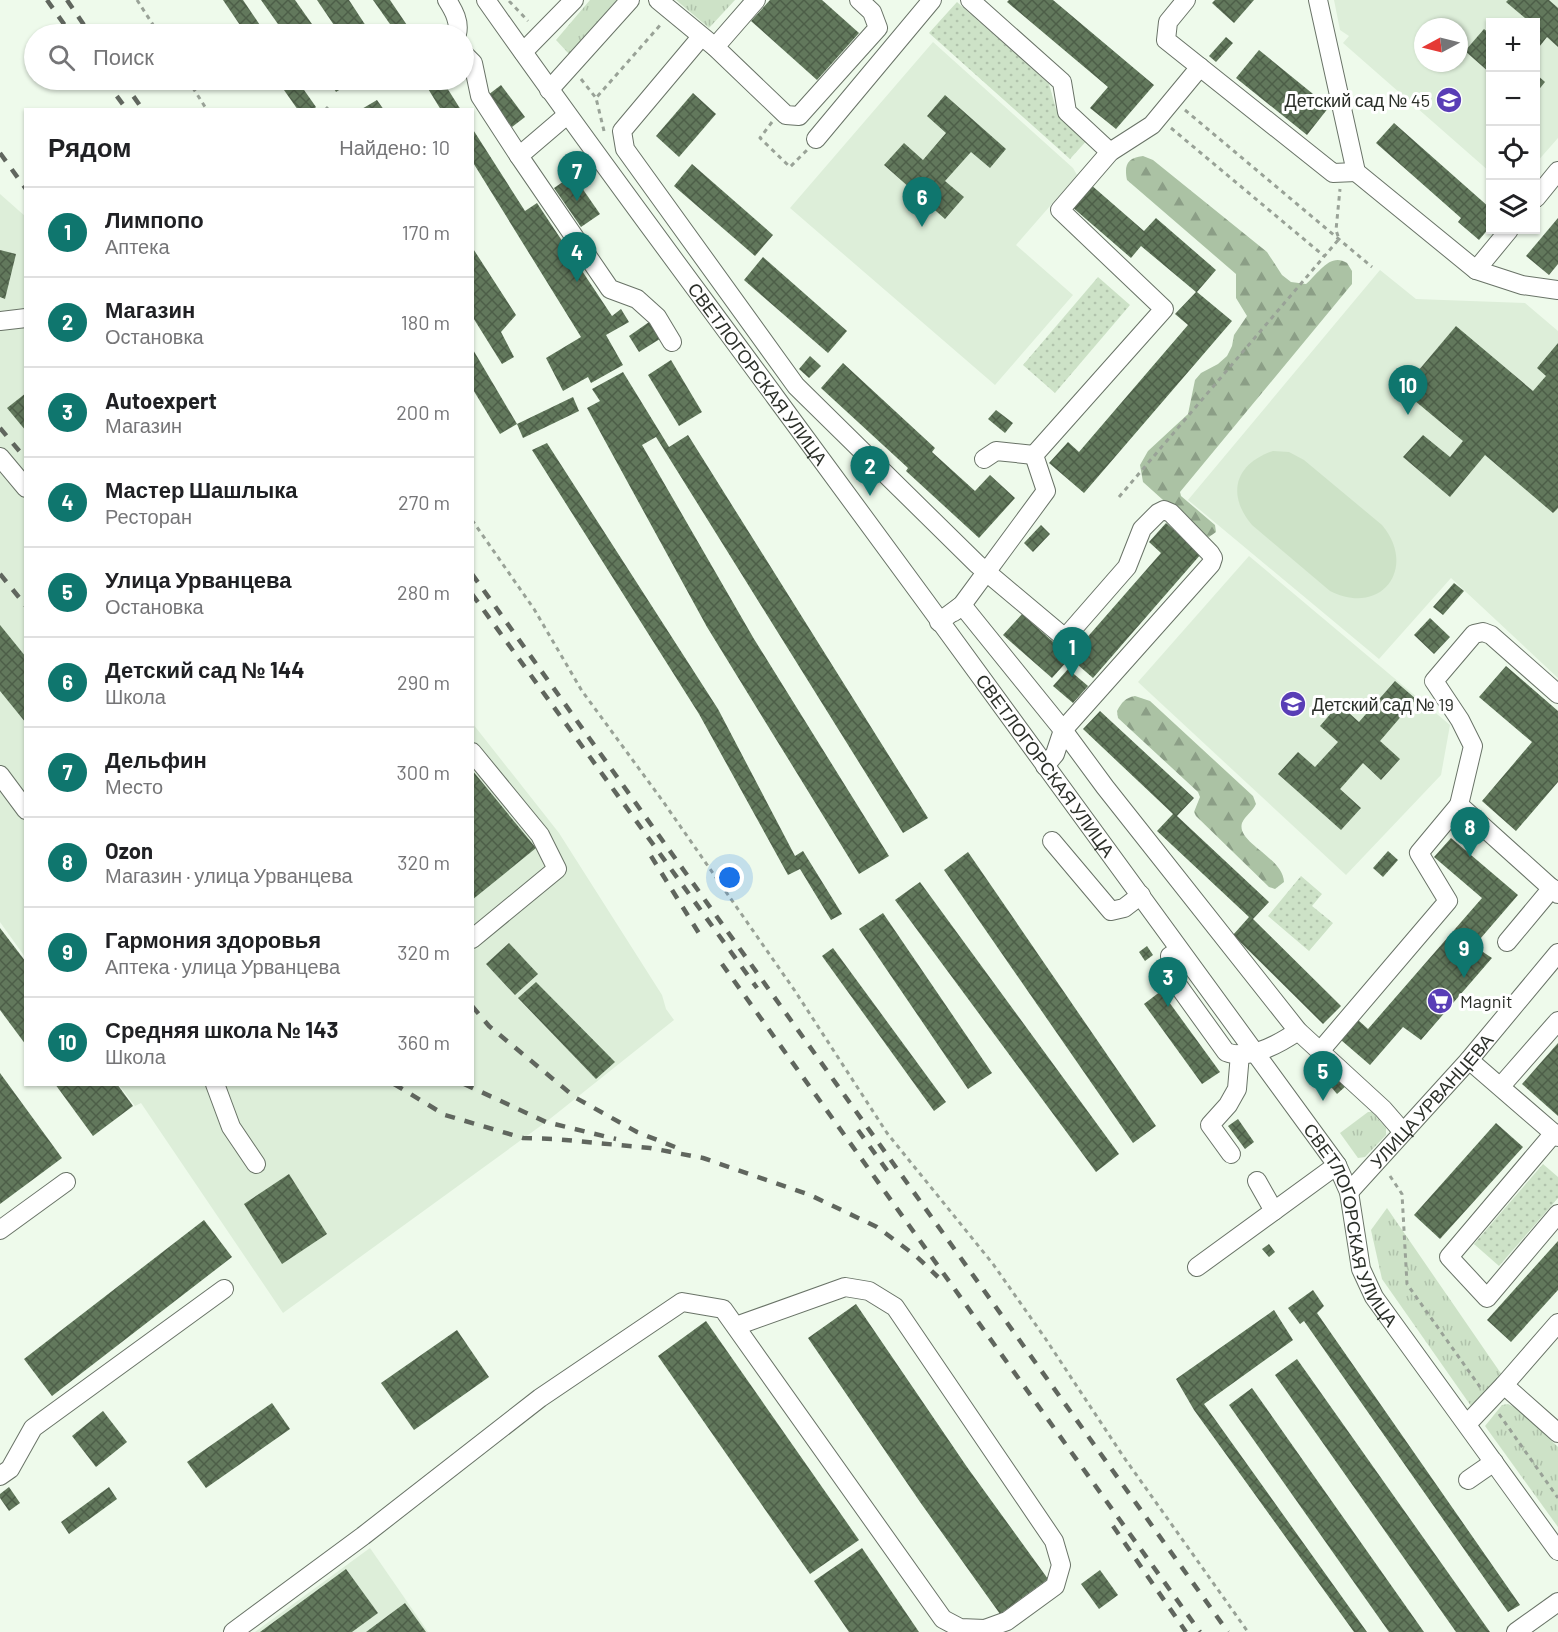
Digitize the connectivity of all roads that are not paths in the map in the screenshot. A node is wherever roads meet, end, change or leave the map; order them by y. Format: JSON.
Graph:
{"nodes":[{"id":1,"x":447,"y":0,"type":"edge"},
{"id":2,"x":486,"y":0,"type":"edge"},
{"id":3,"x":574,"y":0,"type":"edge"},
{"id":4,"x":630,"y":0,"type":"edge"},
{"id":5,"x":756,"y":0,"type":"edge"},
{"id":6,"x":859,"y":0,"type":"edge"},
{"id":7,"x":970,"y":0,"type":"edge"},
{"id":8,"x":1186,"y":0,"type":"edge"},
{"id":9,"x":1318,"y":0,"type":"edge"},
{"id":10,"x":921,"y":4,"type":"edge"},
{"id":11,"x":665,"y":6,"type":"edge"},
{"id":12,"x":458,"y":24,"type":"edge"},
{"id":13,"x":708,"y":42,"type":"junction"},
{"id":14,"x":522,"y":52,"type":"junction"},
{"id":15,"x":474,"y":68,"type":"edge"},
{"id":16,"x":1200,"y":68,"type":"junction"},
{"id":17,"x":549,"y":90,"type":"junction"},
{"id":18,"x":567,"y":115,"type":"junction"},
{"id":19,"x":816,"y":140,"type":"road end"},
{"id":20,"x":1110,"y":152,"type":"junction"},
{"id":21,"x":519,"y":156,"type":"junction"},
{"id":22,"x":1558,"y":171,"type":"edge"},
{"id":23,"x":1349,"y":172,"type":"junction"},
{"id":24,"x":1540,"y":193,"type":"edge"},
{"id":25,"x":1506,"y":234,"type":"edge"},
{"id":26,"x":1476,"y":270,"type":"junction"},
{"id":27,"x":1558,"y":290,"type":"edge"},
{"id":28,"x":24,"y":318,"type":"edge"},
{"id":29,"x":0,"y":321,"type":"edge"},
{"id":30,"x":672,"y":342,"type":"dead end"},
{"id":31,"x":796,"y":386,"type":"junction"},
{"id":32,"x":777,"y":399,"type":"junction"},
{"id":33,"x":1034,"y":455,"type":"junction"},
{"id":34,"x":0,"y":457,"type":"edge"},
{"id":35,"x":984,"y":459,"type":"dead end"},
{"id":36,"x":24,"y":486,"type":"edge"},
{"id":37,"x":987,"y":572,"type":"junction"},
{"id":38,"x":962,"y":605,"type":"junction"},
{"id":39,"x":939,"y":622,"type":"junction"},
{"id":40,"x":1558,"y":694,"type":"edge"},
{"id":41,"x":1063,"y":730,"type":"junction"},
{"id":42,"x":474,"y":754,"type":"edge"},
{"id":43,"x":1045,"y":766,"type":"junction"},
{"id":44,"x":0,"y":775,"type":"edge"},
{"id":45,"x":1459,"y":805,"type":"junction"},
{"id":46,"x":24,"y":807,"type":"edge"},
{"id":47,"x":1052,"y":841,"type":"dead end"},
{"id":48,"x":1555,"y":891,"type":"edge"},
{"id":49,"x":1141,"y":895,"type":"junction"},
{"id":50,"x":474,"y":937,"type":"edge"},
{"id":51,"x":1507,"y":942,"type":"dead end"},
{"id":52,"x":1558,"y":952,"type":"edge"},
{"id":53,"x":1558,"y":1021,"type":"edge"},
{"id":54,"x":1298,"y":1031,"type":"junction"},
{"id":55,"x":1321,"y":1050,"type":"junction"},
{"id":56,"x":1247,"y":1053,"type":"junction"},
{"id":57,"x":1469,"y":1060,"type":"junction"},
{"id":58,"x":216,"y":1086,"type":"edge"},
{"id":59,"x":1501,"y":1086,"type":"junction"},
{"id":60,"x":1403,"y":1132,"type":"junction"},
{"id":61,"x":1556,"y":1135,"type":"edge"},
{"id":62,"x":1232,"y":1155,"type":"dead end"},
{"id":63,"x":256,"y":1164,"type":"dead end"},
{"id":64,"x":1337,"y":1165,"type":"junction"},
{"id":65,"x":1257,"y":1181,"type":"dead end"},
{"id":66,"x":66,"y":1182,"type":"dead end"},
{"id":67,"x":1349,"y":1192,"type":"junction"},
{"id":68,"x":1274,"y":1210,"type":"junction"},
{"id":69,"x":1558,"y":1214,"type":"edge"},
{"id":70,"x":0,"y":1230,"type":"edge"},
{"id":71,"x":1197,"y":1267,"type":"dead end"},
{"id":72,"x":224,"y":1289,"type":"dead end"},
{"id":73,"x":1558,"y":1323,"type":"edge"},
{"id":74,"x":736,"y":1326,"type":"junction"},
{"id":75,"x":1504,"y":1385,"type":"junction"},
{"id":76,"x":1467,"y":1424,"type":"junction"},
{"id":77,"x":1558,"y":1433,"type":"edge"},
{"id":78,"x":1494,"y":1462,"type":"junction"},
{"id":79,"x":0,"y":1476,"type":"edge"},
{"id":80,"x":1468,"y":1480,"type":"dead end"},
{"id":81,"x":1558,"y":1551,"type":"edge"},
{"id":82,"x":1558,"y":1602,"type":"edge"},
{"id":83,"x":233,"y":1632,"type":"edge"},
{"id":84,"x":1516,"y":1632,"type":"edge"}],
"edges":[{"from":1,"to":12,"type":"street"},
{"from":2,"to":14,"type":"street","name":"СВЕТЛОГОРСКАЯ УЛИЦА"},
{"from":3,"to":14,"type":"street"},
{"from":4,"to":17,"type":"street"},
{"from":5,"to":13,"type":"street"},
{"from":6,"to":13,"type":"street"},
{"from":7,"to":20,"type":"street"},
{"from":8,"to":16,"type":"street"},
{"from":9,"to":23,"type":"street"},
{"from":10,"to":19,"type":"street"},
{"from":11,"to":13,"type":"street"},
{"from":13,"to":31,"type":"street"},
{"from":14,"to":17,"type":"street","name":"СВЕТЛОГОРСКАЯ УЛИЦА"},
{"from":15,"to":21,"type":"street"},
{"from":16,"to":20,"type":"street"},
{"from":16,"to":23,"type":"street"},
{"from":17,"to":18,"type":"street","name":"СВЕТЛОГОРСКАЯ УЛИЦА"},
{"from":18,"to":21,"type":"street"},
{"from":18,"to":32,"type":"street","name":"СВЕТЛОГОРСКАЯ УЛИЦА"},
{"from":20,"to":33,"type":"street"},
{"from":21,"to":30,"type":"street"},
{"from":22,"to":24,"type":"street"},
{"from":23,"to":26,"type":"street"},
{"from":25,"to":26,"type":"street"},
{"from":26,"to":27,"type":"street"},
{"from":28,"to":29,"type":"street"},
{"from":31,"to":32,"type":"street"},
{"from":31,"to":37,"type":"street"},
{"from":32,"to":39,"type":"street","name":"СВЕТЛОГОРСКАЯ УЛИЦА"},
{"from":33,"to":35,"type":"street"},
{"from":33,"to":37,"type":"street"},
{"from":34,"to":36,"type":"street"},
{"from":37,"to":38,"type":"street"},
{"from":37,"to":41,"type":"street"},
{"from":38,"to":39,"type":"street"},
{"from":38,"to":41,"type":"street"},
{"from":39,"to":43,"type":"street","name":"СВЕТЛОГОРСКАЯ УЛИЦА"},
{"from":40,"to":45,"type":"street"},
{"from":41,"to":43,"type":"street"},
{"from":41,"to":54,"type":"street"},
{"from":42,"to":50,"type":"street"},
{"from":43,"to":49,"type":"street","name":"СВЕТЛОГОРСКАЯ УЛИЦА"},
{"from":44,"to":46,"type":"street"},
{"from":45,"to":48,"type":"street"},
{"from":45,"to":55,"type":"street"},
{"from":47,"to":49,"type":"street"},
{"from":48,"to":51,"type":"street"},
{"from":49,"to":56,"type":"street","name":"СВЕТЛОГОРСКАЯ УЛИЦА"},
{"from":52,"to":57,"type":"street","name":"УЛИЦА УРВАНЦЕВА"},
{"from":53,"to":59,"type":"street"},
{"from":54,"to":55,"type":"street"},
{"from":54,"to":56,"type":"street"},
{"from":55,"to":60,"type":"street"},
{"from":56,"to":62,"type":"street"},
{"from":56,"to":64,"type":"street","name":"СВЕТЛОГОРСКАЯ УЛИЦА"},
{"from":57,"to":59,"type":"street"},
{"from":57,"to":60,"type":"street","name":"УЛИЦА УРВАНЦЕВА"},
{"from":58,"to":63,"type":"street"},
{"from":59,"to":61,"type":"street"},
{"from":60,"to":67,"type":"street","name":"УЛИЦА УРВАНЦЕВА"},
{"from":61,"to":69,"type":"street"},
{"from":64,"to":67,"type":"street","name":"СВЕТЛОГОРСКАЯ УЛИЦА"},
{"from":64,"to":68,"type":"street"},
{"from":65,"to":68,"type":"street"},
{"from":66,"to":70,"type":"street"},
{"from":67,"to":76,"type":"street","name":"СВЕТЛОГОРСКАЯ УЛИЦА"},
{"from":68,"to":71,"type":"street"},
{"from":72,"to":79,"type":"street"},
{"from":73,"to":75,"type":"street"},
{"from":74,"to":74,"type":"street"},
{"from":74,"to":83,"type":"street"},
{"from":75,"to":76,"type":"street"},
{"from":75,"to":77,"type":"street"},
{"from":76,"to":78,"type":"street","name":"СВЕТЛОГОРСКАЯ УЛИЦА"},
{"from":78,"to":80,"type":"street"},
{"from":78,"to":81,"type":"street","name":"СВЕТЛОГОРСКАЯ УЛИЦА"},
{"from":82,"to":84,"type":"street"}]}
